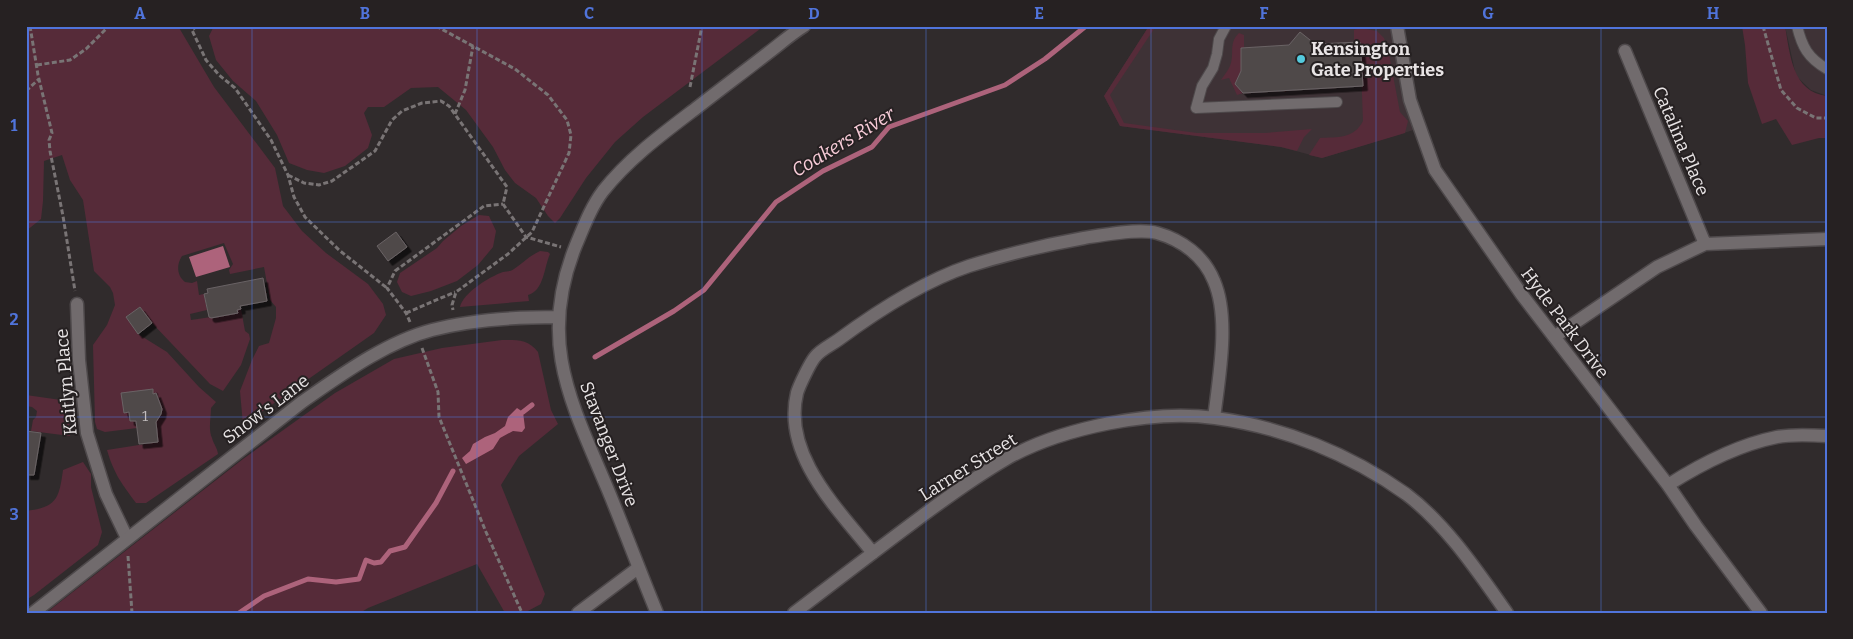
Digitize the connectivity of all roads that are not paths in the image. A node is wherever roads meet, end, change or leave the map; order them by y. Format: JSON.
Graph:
{"nodes":[{"id":1,"x":804,"y":26,"type":"edge"},
{"id":2,"x":1226,"y":26,"type":"edge"},
{"id":3,"x":1398,"y":26,"type":"edge"},
{"id":4,"x":1797,"y":26,"type":"edge"},
{"id":5,"x":1625,"y":51,"type":"dead end"},
{"id":6,"x":1827,"y":70,"type":"edge"},
{"id":7,"x":1337,"y":102,"type":"dead end"},
{"id":8,"x":1827,"y":239,"type":"edge"},
{"id":9,"x":1705,"y":244,"type":"junction"},
{"id":10,"x":77,"y":304,"type":"road end"},
{"id":11,"x":558,"y":318,"type":"junction"},
{"id":12,"x":1554,"y":337,"type":"junction"},
{"id":13,"x":1214,"y":418,"type":"junction"},
{"id":14,"x":1827,"y":436,"type":"edge"},
{"id":15,"x":1668,"y":485,"type":"junction"},
{"id":16,"x":127,"y":538,"type":"junction"},
{"id":17,"x":873,"y":553,"type":"junction"},
{"id":18,"x":638,"y":568,"type":"junction"},
{"id":19,"x":33,"y":613,"type":"edge"},
{"id":20,"x":578,"y":613,"type":"edge"},
{"id":21,"x":657,"y":613,"type":"edge"},
{"id":22,"x":794,"y":613,"type":"edge"},
{"id":23,"x":1507,"y":613,"type":"edge"},
{"id":24,"x":1761,"y":613,"type":"edge"}],
"edges":[{"from":1,"to":11,"type":"street","name":"Stavanger Drive"},
{"from":2,"to":7,"type":"lane"},
{"from":3,"to":12,"type":"street","name":"Hyde Park Drive"},
{"from":4,"to":6,"type":"lane"},
{"from":5,"to":9,"type":"street","name":"Catalina Place"},
{"from":8,"to":9,"type":"street"},
{"from":9,"to":12,"type":"street"},
{"from":10,"to":16,"type":"street","name":"Kaitlyn Place"},
{"from":11,"to":16,"type":"street","name":"Snow's Lane"},
{"from":11,"to":18,"type":"street","name":"Stavanger Drive"},
{"from":12,"to":15,"type":"street","name":"Hyde Park Drive"},
{"from":13,"to":17,"type":"street","name":"Larner Street"},
{"from":13,"to":17,"type":"street"},
{"from":13,"to":23,"type":"street","name":"Larner Street"},
{"from":14,"to":15,"type":"street"},
{"from":15,"to":24,"type":"street","name":"Hyde Park Drive"},
{"from":16,"to":19,"type":"street","name":"Snow's Lane"},
{"from":17,"to":22,"type":"street","name":"Larner Street"},
{"from":18,"to":20,"type":"street"},
{"from":18,"to":21,"type":"street","name":"Stavanger Drive"}]}
